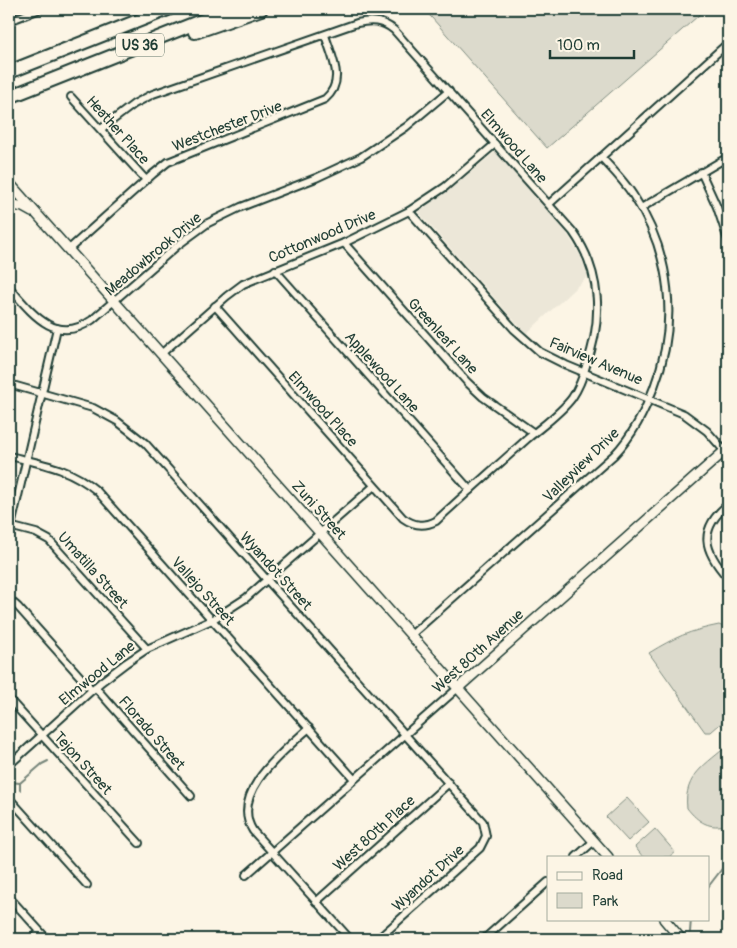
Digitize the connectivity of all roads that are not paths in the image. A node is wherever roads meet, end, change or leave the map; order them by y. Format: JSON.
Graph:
{"nodes":[{"id":1,"x":40,"y":9,"type":"edge"},
{"id":2,"x":147,"y":9,"type":"edge"},
{"id":3,"x":168,"y":9,"type":"edge"},
{"id":4,"x":261,"y":9,"type":"edge"},
{"id":5,"x":227,"y":10,"type":"edge"},
{"id":6,"x":9,"y":21,"type":"edge"},
{"id":7,"x":325,"y":35,"type":"junction"},
{"id":8,"x":728,"y":43,"type":"edge"},
{"id":9,"x":9,"y":71,"type":"edge"},
{"id":10,"x":57,"y":78,"type":"junction"},
{"id":11,"x":9,"y":88,"type":"edge"},
{"id":12,"x":449,"y":91,"type":"junction"},
{"id":13,"x":9,"y":97,"type":"edge"},
{"id":14,"x":71,"y":97,"type":"dead end"},
{"id":15,"x":101,"y":129,"type":"junction"},
{"id":16,"x":495,"y":144,"type":"junction"},
{"id":17,"x":601,"y":157,"type":"junction"},
{"id":18,"x":728,"y":157,"type":"edge"},
{"id":19,"x":701,"y":172,"type":"junction"},
{"id":20,"x":146,"y":180,"type":"junction"},
{"id":21,"x":10,"y":185,"type":"edge"},
{"id":22,"x":9,"y":204,"type":"edge"},
{"id":23,"x":549,"y":204,"type":"junction"},
{"id":24,"x":641,"y":208,"type":"junction"},
{"id":25,"x":409,"y":210,"type":"junction"},
{"id":26,"x":38,"y":216,"type":"junction"},
{"id":27,"x":728,"y":240,"type":"edge"},
{"id":28,"x":344,"y":243,"type":"junction"},
{"id":29,"x":68,"y":250,"type":"junction"},
{"id":30,"x":275,"y":270,"type":"junction"},
{"id":31,"x":9,"y":287,"type":"edge"},
{"id":32,"x":114,"y":302,"type":"junction"},
{"id":33,"x":215,"y":306,"type":"junction"},
{"id":34,"x":56,"y":328,"type":"junction"},
{"id":35,"x":161,"y":354,"type":"junction"},
{"id":36,"x":584,"y":373,"type":"junction"},
{"id":37,"x":9,"y":384,"type":"edge"},
{"id":38,"x":41,"y":394,"type":"junction"},
{"id":39,"x":650,"y":398,"type":"junction"},
{"id":40,"x":534,"y":433,"type":"junction"},
{"id":41,"x":727,"y":452,"type":"edge"},
{"id":42,"x":9,"y":456,"type":"edge"},
{"id":43,"x":26,"y":460,"type":"junction"},
{"id":44,"x":374,"y":486,"type":"junction"},
{"id":45,"x":470,"y":490,"type":"junction"},
{"id":46,"x":728,"y":504,"type":"edge"},
{"id":47,"x":414,"y":525,"type":"joint"},
{"id":48,"x":10,"y":526,"type":"edge"},
{"id":49,"x":320,"y":533,"type":"junction"},
{"id":50,"x":9,"y":535,"type":"edge"},
{"id":51,"x":728,"y":578,"type":"edge"},
{"id":52,"x":268,"y":580,"type":"junction"},
{"id":53,"x":9,"y":599,"type":"edge"},
{"id":54,"x":212,"y":620,"type":"junction"},
{"id":55,"x":411,"y":635,"type":"junction"},
{"id":56,"x":147,"y":649,"type":"junction"},
{"id":57,"x":94,"y":688,"type":"junction"},
{"id":58,"x":458,"y":688,"type":"junction"},
{"id":59,"x":9,"y":699,"type":"edge"},
{"id":60,"x":309,"y":728,"type":"junction"},
{"id":61,"x":406,"y":734,"type":"junction"},
{"id":62,"x":41,"y":736,"type":"junction"},
{"id":63,"x":9,"y":764,"type":"edge"},
{"id":64,"x":354,"y":779,"type":"junction"},
{"id":65,"x":448,"y":783,"type":"junction"},
{"id":66,"x":191,"y":796,"type":"dead end"},
{"id":67,"x":9,"y":798,"type":"edge"},
{"id":68,"x":486,"y":830,"type":"joint"},
{"id":69,"x":594,"y":840,"type":"junction"},
{"id":70,"x":139,"y":843,"type":"dead end"},
{"id":71,"x":272,"y":853,"type":"junction"},
{"id":72,"x":577,"y":856,"type":"edge"},
{"id":73,"x":607,"y":856,"type":"edge"},
{"id":74,"x":246,"y":875,"type":"dead end"},
{"id":75,"x":547,"y":883,"type":"edge"},
{"id":76,"x":87,"y":885,"type":"dead end"},
{"id":77,"x":9,"y":897,"type":"edge"},
{"id":78,"x":316,"y":902,"type":"junction"},
{"id":79,"x":665,"y":920,"type":"edge"},
{"id":80,"x":40,"y":932,"type":"junction"},
{"id":81,"x":32,"y":939,"type":"edge"},
{"id":82,"x":47,"y":939,"type":"edge"},
{"id":83,"x":350,"y":939,"type":"edge"},
{"id":84,"x":378,"y":939,"type":"edge"},
{"id":85,"x":484,"y":939,"type":"edge"},
{"id":86,"x":681,"y":939,"type":"edge"}],
"edges":[{"from":1,"to":6,"type":"street"},
{"from":2,"to":9,"type":"highway"},
{"from":3,"to":9,"type":"highway","number":"US 36"},
{"from":4,"to":10,"type":"highway"},
{"from":5,"to":10,"type":"highway","number":"US 36"},
{"from":5,"to":11,"type":"highway"},
{"from":7,"to":12,"type":"street","name":"Elmwood Lane"},
{"from":7,"to":15,"type":"street","name":"Elmwood Lane"},
{"from":7,"to":20,"type":"street","name":"Westchester Drive"},
{"from":8,"to":17,"type":"street"},
{"from":10,"to":13,"type":"highway","number":"US 36"},
{"from":12,"to":16,"type":"street","name":"Elmwood Lane"},
{"from":12,"to":32,"type":"street","name":"Meadowbrook Drive"},
{"from":14,"to":15,"type":"street","name":"Heather Place"},
{"from":15,"to":20,"type":"street","name":"Heather Place"},
{"from":16,"to":23,"type":"street","name":"Elmwood Lane"},
{"from":16,"to":25,"type":"street","name":"Cottonwood Drive"},
{"from":17,"to":23,"type":"street"},
{"from":17,"to":24,"type":"street","name":"Valleyview Drive"},
{"from":18,"to":19,"type":"street"},
{"from":19,"to":24,"type":"street"},
{"from":19,"to":27,"type":"street"},
{"from":20,"to":29,"type":"street","name":"Westchester Drive"},
{"from":21,"to":26,"type":"street","name":"Zuni Street"},
{"from":22,"to":26,"type":"street"},
{"from":23,"to":36,"type":"street","name":"Elmwood Lane"},
{"from":24,"to":39,"type":"street","name":"Valleyview Drive"},
{"from":25,"to":28,"type":"street","name":"Cottonwood Drive"},
{"from":25,"to":36,"type":"street","name":"Fairview Avenue"},
{"from":26,"to":29,"type":"street","name":"Zuni Street"},
{"from":28,"to":30,"type":"street","name":"Cottonwood Drive"},
{"from":28,"to":40,"type":"street","name":"Greenleaf Lane"},
{"from":29,"to":32,"type":"street","name":"Zuni Street"},
{"from":30,"to":33,"type":"street","name":"Cottonwood Drive"},
{"from":30,"to":45,"type":"street","name":"Applewood Lane"},
{"from":31,"to":34,"type":"street"},
{"from":32,"to":34,"type":"street","name":"Meadowbrook Drive"},
{"from":32,"to":35,"type":"street","name":"Zuni Street"},
{"from":33,"to":35,"type":"street","name":"Cottonwood Drive"},
{"from":33,"to":44,"type":"street","name":"Elmwood Place"},
{"from":34,"to":38,"type":"street"},
{"from":35,"to":49,"type":"street","name":"Zuni Street"},
{"from":36,"to":39,"type":"street","name":"Fairview Avenue"},
{"from":36,"to":40,"type":"street","name":"Elmwood Lane"},
{"from":37,"to":38,"type":"street","name":"Wyandot Street"},
{"from":38,"to":43,"type":"street"},
{"from":38,"to":52,"type":"street","name":"Wyandot Street"},
{"from":39,"to":41,"type":"street","name":"Fairview Avenue"},
{"from":39,"to":55,"type":"street","name":"Valleyview Drive"},
{"from":40,"to":45,"type":"street","name":"Elmwood Lane"},
{"from":41,"to":58,"type":"street","name":"West 80th Avenue"},
{"from":42,"to":43,"type":"street","name":"Vallejo Street"},
{"from":43,"to":48,"type":"street"},
{"from":43,"to":54,"type":"street","name":"Vallejo Street"},
{"from":44,"to":47,"type":"street","name":"Elmwood Place"},
{"from":44,"to":49,"type":"street","name":"Elmwood Lane"},
{"from":45,"to":47,"type":"street","name":"Elmwood Lane"},
{"from":46,"to":51,"type":"street"},
{"from":48,"to":50,"type":"street"},
{"from":48,"to":56,"type":"street","name":"Umatilla Street"},
{"from":49,"to":52,"type":"street","name":"Elmwood Lane"},
{"from":49,"to":55,"type":"street","name":"Zuni Street"},
{"from":52,"to":54,"type":"street","name":"Elmwood Lane"},
{"from":52,"to":61,"type":"street","name":"Wyandot Street"},
{"from":53,"to":57,"type":"street","name":"Florado Street"},
{"from":54,"to":56,"type":"street","name":"Elmwood Lane"},
{"from":54,"to":60,"type":"street","name":"Vallejo Street"},
{"from":55,"to":58,"type":"street","name":"Zuni Street"},
{"from":56,"to":57,"type":"street","name":"Elmwood Lane"},
{"from":57,"to":62,"type":"street","name":"Elmwood Lane"},
{"from":57,"to":66,"type":"street","name":"Florado Street"},
{"from":58,"to":61,"type":"street","name":"West 80th Avenue"},
{"from":58,"to":69,"type":"street","name":"Zuni Street"},
{"from":59,"to":62,"type":"street","name":"Tejon Street"},
{"from":60,"to":64,"type":"street","name":"Vallejo Street"},
{"from":60,"to":71,"type":"street"},
{"from":61,"to":64,"type":"street","name":"West 80th Avenue"},
{"from":61,"to":65,"type":"street","name":"Wyandot Street"},
{"from":62,"to":63,"type":"street","name":"Elmwood Lane"},
{"from":62,"to":70,"type":"street","name":"Tejon Street"},
{"from":64,"to":71,"type":"street","name":"West 80th Avenue"},
{"from":65,"to":68,"type":"street","name":"Wyandot Street"},
{"from":65,"to":78,"type":"street","name":"West 80th Place"},
{"from":67,"to":76,"type":"street"},
{"from":68,"to":84,"type":"street","name":"Wyandot Drive"},
{"from":69,"to":72,"type":"street"},
{"from":69,"to":73,"type":"street","name":"Zuni Street"},
{"from":71,"to":74,"type":"street","name":"West 80th Avenue"},
{"from":71,"to":78,"type":"street"},
{"from":75,"to":85,"type":"street"},
{"from":77,"to":80,"type":"street"},
{"from":78,"to":83,"type":"street"},
{"from":79,"to":86,"type":"street"},
{"from":80,"to":81,"type":"street"},
{"from":80,"to":82,"type":"street"}]}
